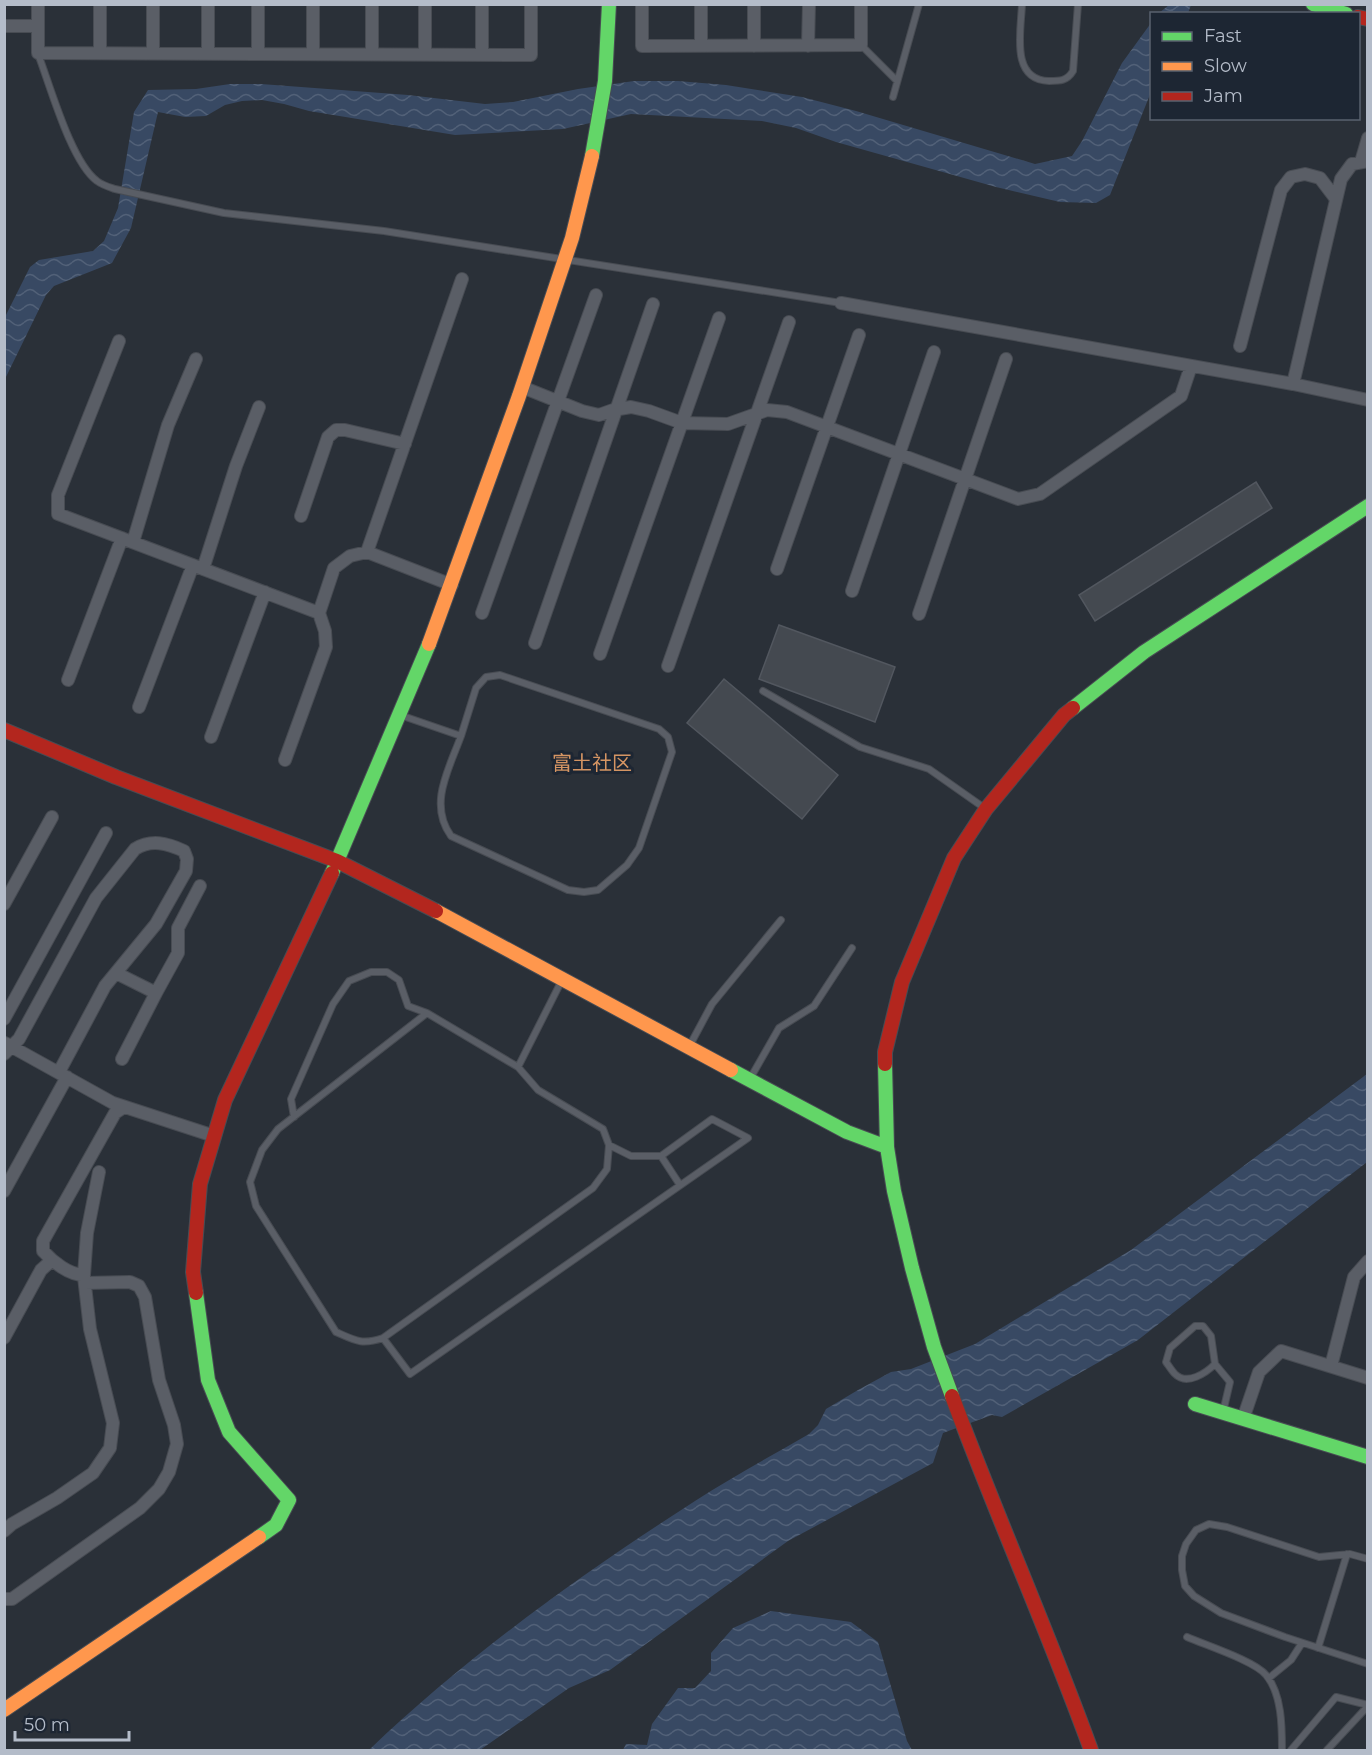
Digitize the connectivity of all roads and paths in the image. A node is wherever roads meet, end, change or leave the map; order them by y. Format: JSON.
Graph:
{"nodes":[{"id":1,"x":38,"y":4,"type":"edge"},
{"id":2,"x":100,"y":4,"type":"edge"},
{"id":3,"x":153,"y":4,"type":"edge"},
{"id":4,"x":208,"y":4,"type":"edge"},
{"id":5,"x":258,"y":4,"type":"edge"},
{"id":6,"x":313,"y":4,"type":"edge"},
{"id":7,"x":372,"y":4,"type":"edge"},
{"id":8,"x":425,"y":4,"type":"edge"},
{"id":9,"x":482,"y":4,"type":"edge"},
{"id":10,"x":531,"y":4,"type":"edge"},
{"id":11,"x":609,"y":4,"type":"edge"},
{"id":12,"x":642,"y":4,"type":"edge"},
{"id":13,"x":701,"y":4,"type":"edge"},
{"id":14,"x":754,"y":4,"type":"edge"},
{"id":15,"x":808,"y":4,"type":"edge"},
{"id":16,"x":861,"y":4,"type":"edge"},
{"id":17,"x":919,"y":4,"type":"edge"},
{"id":18,"x":1022,"y":4,"type":"edge"},
{"id":19,"x":1078,"y":4,"type":"edge"},
{"id":20,"x":1313,"y":4,"type":"edge"},
{"id":21,"x":1339,"y":12,"type":"edge"},
{"id":22,"x":4,"y":26,"type":"edge"},
{"id":23,"x":38,"y":26,"type":"junction"},
{"id":24,"x":861,"y":45,"type":"junction"},
{"id":25,"x":700,"y":46,"type":"junction"},
{"id":26,"x":754,"y":46,"type":"junction"},
{"id":27,"x":808,"y":46,"type":"junction"},
{"id":28,"x":38,"y":53,"type":"junction"},
{"id":29,"x":100,"y":53,"type":"junction"},
{"id":30,"x":153,"y":54,"type":"junction"},
{"id":31,"x":208,"y":54,"type":"junction"},
{"id":32,"x":258,"y":54,"type":"junction"},
{"id":33,"x":313,"y":54,"type":"junction"},
{"id":34,"x":372,"y":54,"type":"junction"},
{"id":35,"x":425,"y":54,"type":"junction"},
{"id":36,"x":482,"y":54,"type":"junction"},
{"id":37,"x":897,"y":81,"type":"junction"},
{"id":38,"x":893,"y":97,"type":"dead end"},
{"id":39,"x":1368,"y":138,"type":"edge"},
{"id":40,"x":1364,"y":161,"type":"edge"},
{"id":41,"x":1336,"y":199,"type":"junction"},
{"id":42,"x":564,"y":260,"type":"junction"},
{"id":43,"x":462,"y":279,"type":"dead end"},
{"id":44,"x":596,"y":295,"type":"dead end"},
{"id":45,"x":841,"y":303,"type":"joint"},
{"id":46,"x":653,"y":304,"type":"dead end"},
{"id":47,"x":719,"y":318,"type":"dead end"},
{"id":48,"x":789,"y":322,"type":"dead end"},
{"id":49,"x":859,"y":335,"type":"dead end"},
{"id":50,"x":119,"y":341,"type":"dead end"},
{"id":51,"x":1240,"y":346,"type":"dead end"},
{"id":52,"x":934,"y":352,"type":"dead end"},
{"id":53,"x":196,"y":358,"type":"dead end"},
{"id":54,"x":1006,"y":359,"type":"dead end"},
{"id":55,"x":1191,"y":366,"type":"junction"},
{"id":56,"x":1293,"y":384,"type":"junction"},
{"id":57,"x":522,"y":387,"type":"junction"},
{"id":58,"x":1368,"y":400,"type":"edge"},
{"id":59,"x":558,"y":402,"type":"junction"},
{"id":60,"x":259,"y":407,"type":"dead end"},
{"id":61,"x":616,"y":409,"type":"junction"},
{"id":62,"x":756,"y":414,"type":"junction"},
{"id":63,"x":682,"y":423,"type":"junction"},
{"id":64,"x":827,"y":427,"type":"junction"},
{"id":65,"x":405,"y":444,"type":"junction"},
{"id":66,"x":899,"y":454,"type":"junction"},
{"id":67,"x":965,"y":479,"type":"junction"},
{"id":68,"x":1368,"y":506,"type":"edge"},
{"id":69,"x":301,"y":516,"type":"dead end"},
{"id":70,"x":128,"y":540,"type":"junction"},
{"id":71,"x":367,"y":552,"type":"junction"},
{"id":72,"x":198,"y":567,"type":"junction"},
{"id":73,"x":777,"y":568,"type":"dead end"},
{"id":74,"x":452,"y":585,"type":"junction"},
{"id":75,"x":852,"y":591,"type":"dead end"},
{"id":76,"x":265,"y":592,"type":"junction"},
{"id":77,"x":319,"y":613,"type":"junction"},
{"id":78,"x":482,"y":613,"type":"dead end"},
{"id":79,"x":919,"y":614,"type":"dead end"},
{"id":80,"x":535,"y":643,"type":"dead end"},
{"id":81,"x":600,"y":654,"type":"dead end"},
{"id":82,"x":668,"y":666,"type":"dead end"},
{"id":83,"x":68,"y":680,"type":"dead end"},
{"id":84,"x":763,"y":691,"type":"dead end"},
{"id":85,"x":138,"y":707,"type":"dead end"},
{"id":86,"x":399,"y":715,"type":"junction"},
{"id":87,"x":4,"y":730,"type":"edge"},
{"id":88,"x":461,"y":736,"type":"junction"},
{"id":89,"x":211,"y":737,"type":"dead end"},
{"id":90,"x":285,"y":760,"type":"dead end"},
{"id":91,"x":986,"y":809,"type":"junction"},
{"id":92,"x":52,"y":818,"type":"dead end"},
{"id":93,"x":106,"y":832,"type":"dead end"},
{"id":94,"x":337,"y":861,"type":"junction"},
{"id":95,"x":200,"y":886,"type":"dead end"},
{"id":96,"x":4,"y":904,"type":"edge"},
{"id":97,"x":781,"y":920,"type":"dead end"},
{"id":98,"x":852,"y":948,"type":"dead end"},
{"id":99,"x":116,"y":973,"type":"junction"},
{"id":100,"x":562,"y":978,"type":"junction"},
{"id":101,"x":156,"y":993,"type":"junction"},
{"id":102,"x":427,"y":1014,"type":"junction"},
{"id":103,"x":4,"y":1019,"type":"edge"},
{"id":104,"x":689,"y":1047,"type":"junction"},
{"id":105,"x":7,"y":1048,"type":"edge"},
{"id":106,"x":122,"y":1059,"type":"dead end"},
{"id":107,"x":518,"y":1067,"type":"junction"},
{"id":108,"x":63,"y":1075,"type":"junction"},
{"id":109,"x":750,"y":1079,"type":"junction"},
{"id":110,"x":124,"y":1107,"type":"junction"},
{"id":111,"x":294,"y":1117,"type":"junction"},
{"id":112,"x":214,"y":1136,"type":"junction"},
{"id":113,"x":609,"y":1145,"type":"junction"},
{"id":114,"x":887,"y":1147,"type":"junction"},
{"id":115,"x":661,"y":1156,"type":"junction"},
{"id":116,"x":99,"y":1172,"type":"dead end"},
{"id":117,"x":680,"y":1185,"type":"junction"},
{"id":118,"x":4,"y":1191,"type":"edge"},
{"id":119,"x":51,"y":1260,"type":"junction"},
{"id":120,"x":1368,"y":1261,"type":"edge"},
{"id":121,"x":85,"y":1279,"type":"junction"},
{"id":122,"x":4,"y":1338,"type":"edge"},
{"id":123,"x":383,"y":1338,"type":"junction"},
{"id":124,"x":1215,"y":1364,"type":"junction"},
{"id":125,"x":1331,"y":1366,"type":"junction"},
{"id":126,"x":1368,"y":1378,"type":"edge"},
{"id":127,"x":1195,"y":1404,"type":"dead end"},
{"id":128,"x":1223,"y":1412,"type":"junction"},
{"id":129,"x":1243,"y":1419,"type":"junction"},
{"id":130,"x":1368,"y":1457,"type":"edge"},
{"id":131,"x":4,"y":1531,"type":"edge"},
{"id":132,"x":1347,"y":1554,"type":"junction"},
{"id":133,"x":1368,"y":1559,"type":"edge"},
{"id":134,"x":4,"y":1599,"type":"edge"},
{"id":135,"x":1187,"y":1637,"type":"dead end"},
{"id":136,"x":1302,"y":1643,"type":"junction"},
{"id":137,"x":1318,"y":1648,"type":"junction"},
{"id":138,"x":1368,"y":1664,"type":"edge"},
{"id":139,"x":1269,"y":1678,"type":"junction"},
{"id":140,"x":1368,"y":1705,"type":"edge"},
{"id":141,"x":4,"y":1710,"type":"edge"},
{"id":142,"x":1090,"y":1750,"type":"edge"},
{"id":143,"x":1282,"y":1750,"type":"edge"},
{"id":144,"x":1291,"y":1750,"type":"edge"},
{"id":145,"x":1327,"y":1750,"type":"edge"}],
"edges":[{"from":1,"to":23,"type":"street"},
{"from":2,"to":29,"type":"street"},
{"from":3,"to":30,"type":"street"},
{"from":4,"to":31,"type":"street"},
{"from":5,"to":32,"type":"street"},
{"from":6,"to":33,"type":"street"},
{"from":7,"to":34,"type":"street"},
{"from":8,"to":35,"type":"street"},
{"from":9,"to":36,"type":"street"},
{"from":10,"to":36,"type":"street"},
{"from":11,"to":42,"type":"main road"},
{"from":12,"to":25,"type":"street"},
{"from":13,"to":25,"type":"street"},
{"from":14,"to":26,"type":"street"},
{"from":15,"to":27,"type":"street"},
{"from":16,"to":24,"type":"street"},
{"from":17,"to":37,"type":"lane"},
{"from":18,"to":19,"type":"lane"},
{"from":20,"to":21,"type":"main road"},
{"from":22,"to":23,"type":"street"},
{"from":23,"to":28,"type":"street"},
{"from":24,"to":27,"type":"street"},
{"from":24,"to":37,"type":"lane"},
{"from":25,"to":26,"type":"street"},
{"from":26,"to":27,"type":"street"},
{"from":28,"to":29,"type":"street"},
{"from":28,"to":42,"type":"lane"},
{"from":29,"to":30,"type":"street"},
{"from":30,"to":31,"type":"street"},
{"from":31,"to":32,"type":"street"},
{"from":32,"to":33,"type":"street"},
{"from":33,"to":34,"type":"street"},
{"from":34,"to":35,"type":"street"},
{"from":35,"to":36,"type":"street"},
{"from":37,"to":38,"type":"lane"},
{"from":39,"to":40,"type":"street"},
{"from":40,"to":41,"type":"street"},
{"from":41,"to":51,"type":"street"},
{"from":41,"to":56,"type":"street"},
{"from":42,"to":45,"type":"lane"},
{"from":42,"to":57,"type":"main road"},
{"from":43,"to":65,"type":"street"},
{"from":44,"to":59,"type":"street"},
{"from":45,"to":55,"type":"street"},
{"from":46,"to":61,"type":"street"},
{"from":47,"to":63,"type":"street"},
{"from":48,"to":62,"type":"street"},
{"from":49,"to":64,"type":"street"},
{"from":50,"to":70,"type":"street"},
{"from":52,"to":66,"type":"street"},
{"from":53,"to":70,"type":"street"},
{"from":54,"to":67,"type":"street"},
{"from":55,"to":56,"type":"street"},
{"from":55,"to":67,"type":"street"},
{"from":56,"to":58,"type":"street"},
{"from":57,"to":59,"type":"street"},
{"from":57,"to":74,"type":"main road"},
{"from":59,"to":61,"type":"street"},
{"from":59,"to":78,"type":"street"},
{"from":60,"to":72,"type":"street"},
{"from":61,"to":63,"type":"street"},
{"from":61,"to":80,"type":"street"},
{"from":62,"to":63,"type":"street"},
{"from":62,"to":64,"type":"street"},
{"from":62,"to":82,"type":"street"},
{"from":63,"to":81,"type":"street"},
{"from":64,"to":66,"type":"street"},
{"from":64,"to":73,"type":"street"},
{"from":65,"to":69,"type":"street"},
{"from":65,"to":71,"type":"street"},
{"from":66,"to":67,"type":"street"},
{"from":66,"to":75,"type":"street"},
{"from":67,"to":79,"type":"street"},
{"from":68,"to":91,"type":"main road"},
{"from":70,"to":72,"type":"street"},
{"from":70,"to":83,"type":"street"},
{"from":71,"to":74,"type":"street"},
{"from":71,"to":77,"type":"street"},
{"from":72,"to":76,"type":"street"},
{"from":72,"to":85,"type":"street"},
{"from":74,"to":86,"type":"main road"},
{"from":76,"to":77,"type":"street"},
{"from":76,"to":89,"type":"street"},
{"from":77,"to":90,"type":"street"},
{"from":84,"to":91,"type":"lane"},
{"from":86,"to":88,"type":"lane"},
{"from":86,"to":94,"type":"main road"},
{"from":87,"to":94,"type":"main road"},
{"from":88,"to":88,"type":"lane"},
{"from":91,"to":114,"type":"main road"},
{"from":92,"to":96,"type":"street"},
{"from":93,"to":103,"type":"street"},
{"from":94,"to":100,"type":"main road"},
{"from":94,"to":112,"type":"main road"},
{"from":95,"to":101,"type":"street"},
{"from":97,"to":104,"type":"lane"},
{"from":98,"to":109,"type":"lane"},
{"from":99,"to":101,"type":"street"},
{"from":99,"to":105,"type":"street"},
{"from":99,"to":108,"type":"street"},
{"from":100,"to":104,"type":"main road"},
{"from":100,"to":107,"type":"lane"},
{"from":101,"to":106,"type":"street"},
{"from":102,"to":107,"type":"lane"},
{"from":102,"to":111,"type":"lane"},
{"from":102,"to":111,"type":"lane"},
{"from":104,"to":109,"type":"main road"},
{"from":105,"to":108,"type":"street"},
{"from":107,"to":113,"type":"lane"},
{"from":108,"to":110,"type":"street"},
{"from":108,"to":118,"type":"street"},
{"from":109,"to":114,"type":"main road"},
{"from":110,"to":112,"type":"street"},
{"from":110,"to":119,"type":"street"},
{"from":111,"to":123,"type":"lane"},
{"from":112,"to":141,"type":"main road"},
{"from":113,"to":115,"type":"lane"},
{"from":113,"to":123,"type":"lane"},
{"from":114,"to":142,"type":"main road"},
{"from":115,"to":117,"type":"lane"},
{"from":115,"to":117,"type":"lane"},
{"from":116,"to":121,"type":"street"},
{"from":117,"to":123,"type":"lane"},
{"from":119,"to":121,"type":"street"},
{"from":119,"to":122,"type":"street"},
{"from":120,"to":125,"type":"street"},
{"from":121,"to":131,"type":"street"},
{"from":121,"to":134,"type":"street"},
{"from":124,"to":124,"type":"lane"},
{"from":124,"to":128,"type":"lane"},
{"from":125,"to":126,"type":"street"},
{"from":125,"to":129,"type":"street"},
{"from":127,"to":128,"type":"main road"},
{"from":128,"to":129,"type":"main road"},
{"from":129,"to":130,"type":"main road"},
{"from":132,"to":133,"type":"lane"},
{"from":132,"to":136,"type":"lane"},
{"from":132,"to":137,"type":"lane"},
{"from":135,"to":139,"type":"lane"},
{"from":136,"to":137,"type":"lane"},
{"from":136,"to":139,"type":"lane"},
{"from":137,"to":138,"type":"lane"},
{"from":139,"to":143,"type":"lane"},
{"from":140,"to":144,"type":"lane"},
{"from":140,"to":145,"type":"lane"}]}
